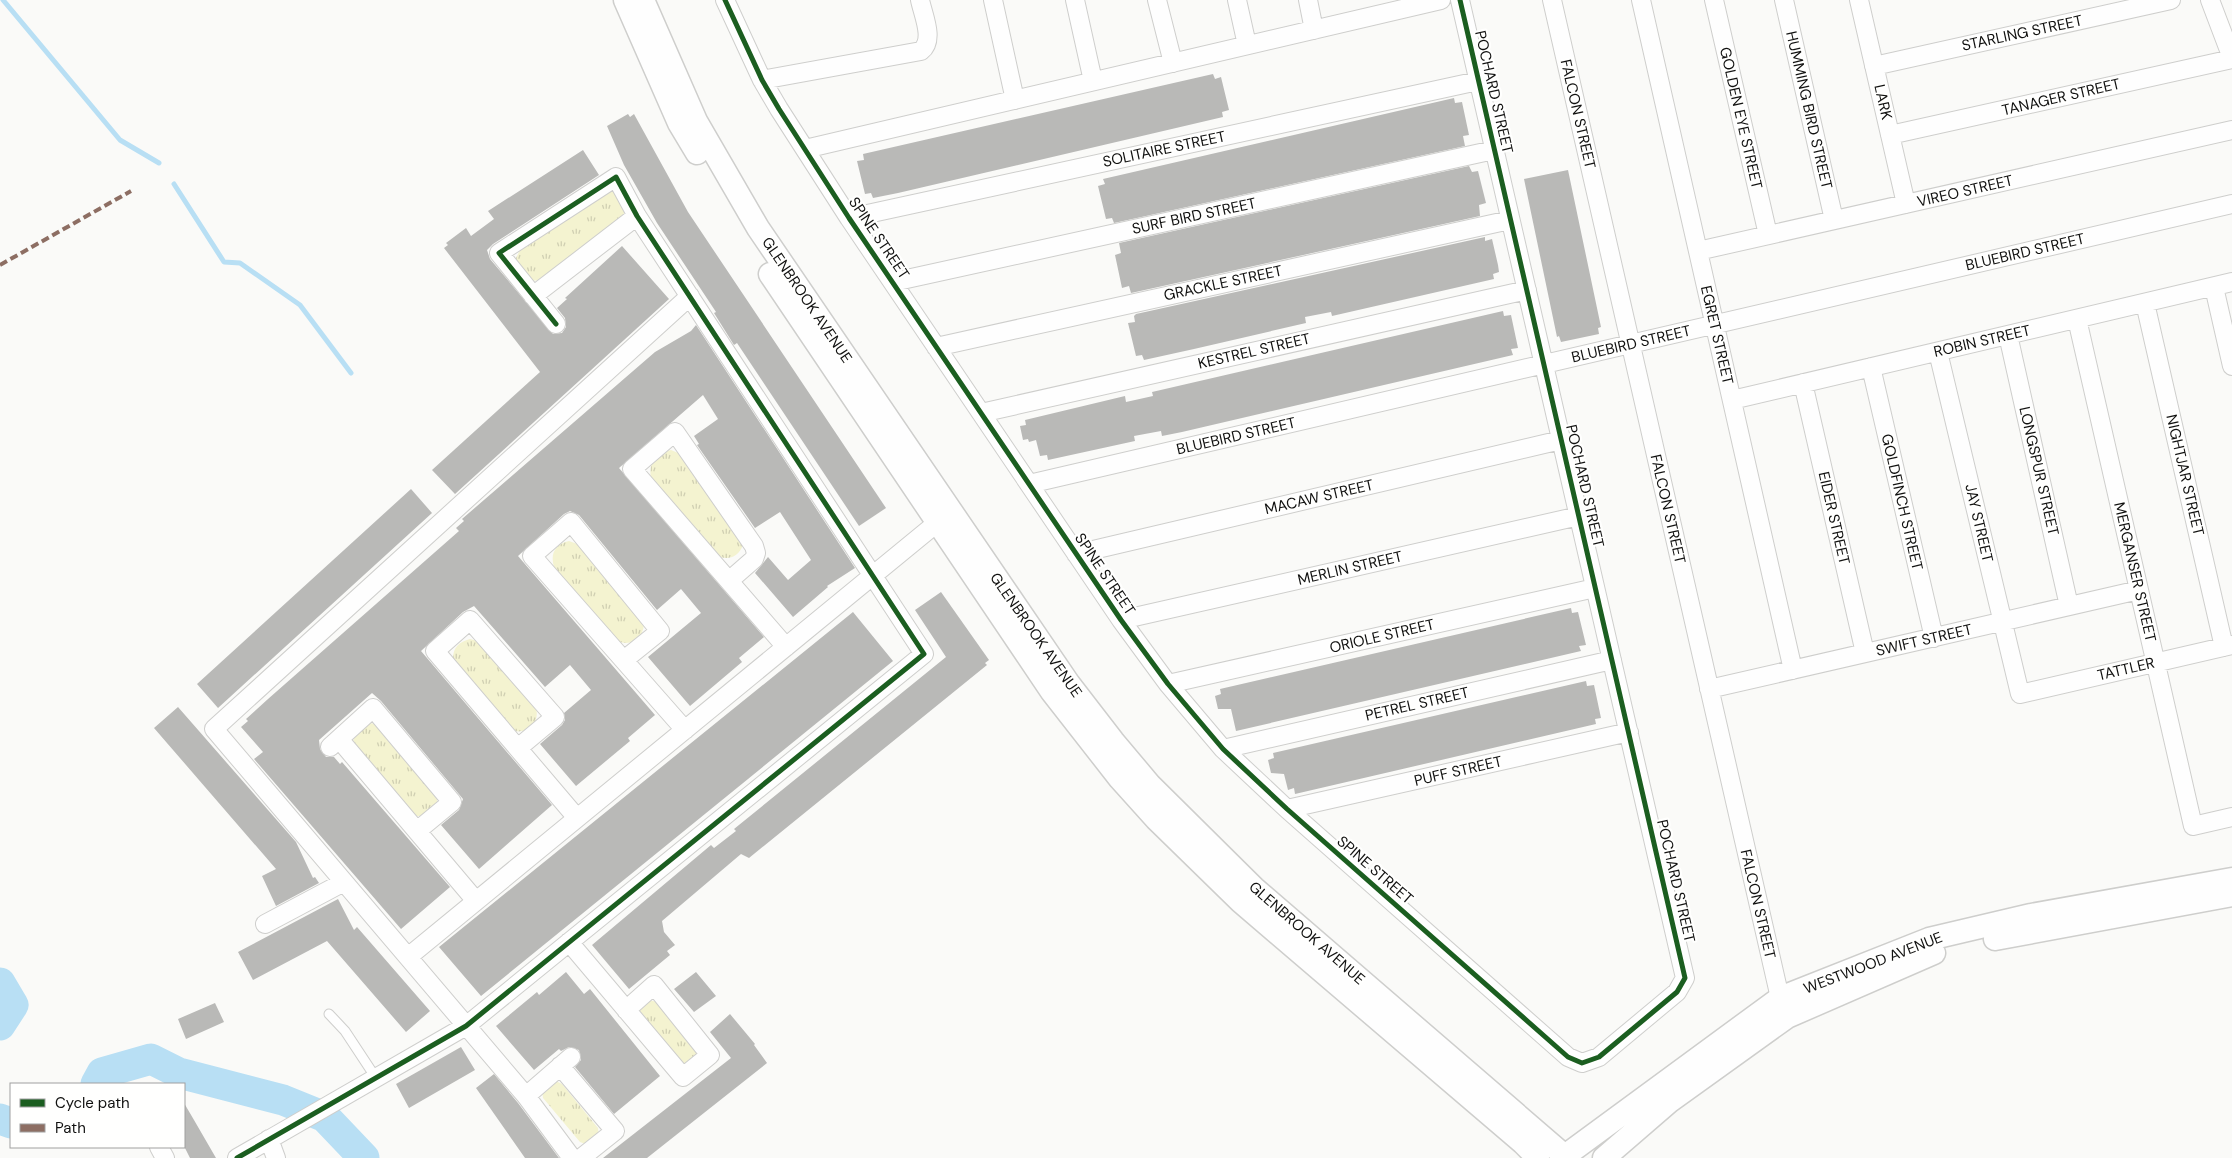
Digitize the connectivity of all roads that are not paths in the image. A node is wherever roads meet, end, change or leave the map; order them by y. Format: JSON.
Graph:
{"nodes":[{"id":1,"x":625,"y":0,"type":"edge"},
{"id":2,"x":643,"y":0,"type":"edge"},
{"id":3,"x":725,"y":0,"type":"edge"},
{"id":4,"x":920,"y":0,"type":"edge"},
{"id":5,"x":993,"y":0,"type":"edge"},
{"id":6,"x":1075,"y":0,"type":"edge"},
{"id":7,"x":1157,"y":0,"type":"edge"},
{"id":8,"x":1237,"y":0,"type":"edge"},
{"id":9,"x":1308,"y":0,"type":"edge"},
{"id":10,"x":1441,"y":0,"type":"edge"},
{"id":11,"x":1460,"y":0,"type":"edge"},
{"id":12,"x":1552,"y":0,"type":"edge"},
{"id":13,"x":1641,"y":0,"type":"edge"},
{"id":14,"x":1714,"y":0,"type":"edge"},
{"id":15,"x":1784,"y":0,"type":"edge"},
{"id":16,"x":1859,"y":0,"type":"edge"},
{"id":17,"x":2171,"y":0,"type":"edge"},
{"id":18,"x":2210,"y":0,"type":"edge"},
{"id":19,"x":1386,"y":6,"type":"edge"},
{"id":20,"x":1314,"y":30,"type":"junction"},
{"id":21,"x":1247,"y":45,"type":"junction"},
{"id":22,"x":2232,"y":59,"type":"edge"},
{"id":23,"x":1173,"y":63,"type":"junction"},
{"id":24,"x":1874,"y":66,"type":"junction"},
{"id":25,"x":762,"y":80,"type":"junction"},
{"id":26,"x":1093,"y":81,"type":"junction"},
{"id":27,"x":1478,"y":81,"type":"junction"},
{"id":28,"x":1015,"y":100,"type":"junction"},
{"id":29,"x":2232,"y":130,"type":"edge"},
{"id":30,"x":1890,"y":135,"type":"junction"},
{"id":31,"x":805,"y":149,"type":"junction"},
{"id":32,"x":1494,"y":150,"type":"junction"},
{"id":33,"x":1906,"y":204,"type":"junction"},
{"id":34,"x":2232,"y":204,"type":"edge"},
{"id":35,"x":637,"y":216,"type":"junction"},
{"id":36,"x":849,"y":218,"type":"junction"},
{"id":37,"x":1510,"y":220,"type":"junction"},
{"id":38,"x":1834,"y":220,"type":"junction"},
{"id":39,"x":1768,"y":235,"type":"junction"},
{"id":40,"x":1698,"y":251,"type":"junction"},
{"id":41,"x":893,"y":282,"type":"junction"},
{"id":42,"x":2232,"y":282,"type":"edge"},
{"id":43,"x":2214,"y":287,"type":"junction"},
{"id":44,"x":1527,"y":290,"type":"junction"},
{"id":45,"x":533,"y":296,"type":"junction"},
{"id":46,"x":690,"y":296,"type":"junction"},
{"id":47,"x":2145,"y":303,"type":"junction"},
{"id":48,"x":2077,"y":319,"type":"junction"},
{"id":49,"x":556,"y":324,"type":"dead end"},
{"id":50,"x":1715,"y":325,"type":"junction"},
{"id":51,"x":2008,"y":335,"type":"junction"},
{"id":52,"x":1631,"y":344,"type":"junction"},
{"id":53,"x":936,"y":346,"type":"junction"},
{"id":54,"x":1938,"y":352,"type":"junction"},
{"id":55,"x":1544,"y":365,"type":"junction"},
{"id":56,"x":2232,"y":366,"type":"edge"},
{"id":57,"x":1871,"y":367,"type":"junction"},
{"id":58,"x":1803,"y":383,"type":"junction"},
{"id":59,"x":1732,"y":400,"type":"junction"},
{"id":60,"x":981,"y":413,"type":"junction"},
{"id":61,"x":1561,"y":440,"type":"junction"},
{"id":62,"x":1029,"y":484,"type":"junction"},
{"id":63,"x":1578,"y":516,"type":"junction"},
{"id":64,"x":938,"y":522,"type":"junction"},
{"id":65,"x":1076,"y":554,"type":"junction"},
{"id":66,"x":872,"y":576,"type":"junction"},
{"id":67,"x":730,"y":580,"type":"junction"},
{"id":68,"x":1595,"y":588,"type":"junction"},
{"id":69,"x":2139,"y":590,"type":"junction"},
{"id":70,"x":2069,"y":606,"type":"junction"},
{"id":71,"x":1121,"y":620,"type":"junction"},
{"id":72,"x":2002,"y":622,"type":"junction"},
{"id":73,"x":1934,"y":638,"type":"junction"},
{"id":74,"x":2228,"y":646,"type":"edge"},
{"id":75,"x":786,"y":647,"type":"junction"},
{"id":76,"x":1865,"y":653,"type":"junction"},
{"id":77,"x":624,"y":660,"type":"junction"},
{"id":78,"x":1612,"y":660,"type":"junction"},
{"id":79,"x":2156,"y":663,"type":"junction"},
{"id":80,"x":1793,"y":670,"type":"junction"},
{"id":81,"x":1168,"y":684,"type":"junction"},
{"id":82,"x":1709,"y":690,"type":"junction"},
{"id":83,"x":2020,"y":694,"type":"joint"},
{"id":84,"x":685,"y":730,"type":"junction"},
{"id":85,"x":1629,"y":732,"type":"junction"},
{"id":86,"x":518,"y":748,"type":"junction"},
{"id":87,"x":1223,"y":749,"type":"junction"},
{"id":88,"x":1287,"y":809,"type":"junction"},
{"id":89,"x":2232,"y":817,"type":"edge"},
{"id":90,"x":577,"y":818,"type":"junction"},
{"id":91,"x":417,"y":831,"type":"junction"},
{"id":92,"x":2232,"y":879,"type":"edge"},
{"id":93,"x":344,"y":882,"type":"junction"},
{"id":94,"x":2232,"y":895,"type":"edge"},
{"id":95,"x":476,"y":901,"type":"junction"},
{"id":96,"x":265,"y":924,"type":"dead end"},
{"id":97,"x":569,"y":942,"type":"junction"},
{"id":98,"x":408,"y":957,"type":"junction"},
{"id":99,"x":1784,"y":1008,"type":"junction"},
{"id":100,"x":626,"y":1010,"type":"junction"},
{"id":101,"x":329,"y":1014,"type":"dead end"},
{"id":102,"x":466,"y":1026,"type":"junction"},
{"id":103,"x":1582,"y":1063,"type":"joint"},
{"id":104,"x":376,"y":1078,"type":"junction"},
{"id":105,"x":526,"y":1096,"type":"junction"},
{"id":106,"x":269,"y":1139,"type":"junction"},
{"id":107,"x":1564,"y":1157,"type":"edge"},
{"id":108,"x":237,"y":1158,"type":"edge"},
{"id":109,"x":276,"y":1158,"type":"edge"},
{"id":110,"x":572,"y":1158,"type":"edge"},
{"id":111,"x":581,"y":1158,"type":"edge"},
{"id":112,"x":1538,"y":1158,"type":"edge"},
{"id":113,"x":1604,"y":1158,"type":"edge"}],
"edges":[{"from":1,"to":64,"type":"street","name":"GLENBROOK AVENUE"},
{"from":2,"to":107,"type":"street","name":"GLENBROOK AVENUE"},
{"from":3,"to":25,"type":"street","name":"SPINE STREET"},
{"from":4,"to":25,"type":"street"},
{"from":5,"to":28,"type":"street"},
{"from":6,"to":26,"type":"street"},
{"from":7,"to":23,"type":"street"},
{"from":8,"to":21,"type":"street"},
{"from":9,"to":20,"type":"street"},
{"from":10,"to":19,"type":"street"},
{"from":11,"to":27,"type":"street","name":"POCHARD STREET"},
{"from":12,"to":52,"type":"street","name":"FALCON STREET"},
{"from":13,"to":40,"type":"street","name":"EGRET STREET"},
{"from":14,"to":39,"type":"street","name":"GOLDEN EYE STREET"},
{"from":15,"to":38,"type":"street","name":"HUMMING BIRD STREET"},
{"from":16,"to":24,"type":"street","name":"LARK"},
{"from":17,"to":24,"type":"street","name":"STARLING STREET"},
{"from":18,"to":22,"type":"street"},
{"from":19,"to":20,"type":"street"},
{"from":20,"to":21,"type":"street"},
{"from":21,"to":23,"type":"street"},
{"from":22,"to":30,"type":"street","name":"TANAGER STREET"},
{"from":23,"to":26,"type":"street"},
{"from":24,"to":30,"type":"street","name":"LARK"},
{"from":25,"to":31,"type":"street","name":"SPINE STREET"},
{"from":26,"to":28,"type":"street"},
{"from":27,"to":32,"type":"street","name":"POCHARD STREET"},
{"from":27,"to":36,"type":"street","name":"SOLITAIRE STREET"},
{"from":28,"to":31,"type":"street"},
{"from":29,"to":33,"type":"street","name":"VIREO STREET"},
{"from":30,"to":33,"type":"street","name":"LARK"},
{"from":31,"to":36,"type":"street","name":"SPINE STREET"},
{"from":32,"to":37,"type":"street","name":"POCHARD STREET"},
{"from":32,"to":41,"type":"street","name":"SURF BIRD STREET"},
{"from":33,"to":38,"type":"street","name":"VIREO STREET"},
{"from":34,"to":50,"type":"street","name":"BLUEBIRD STREET"},
{"from":35,"to":45,"type":"street"},
{"from":35,"to":45,"type":"street"},
{"from":35,"to":46,"type":"street"},
{"from":36,"to":41,"type":"street","name":"SPINE STREET"},
{"from":37,"to":44,"type":"street","name":"POCHARD STREET"},
{"from":37,"to":53,"type":"street","name":"GRACKLE STREET"},
{"from":38,"to":39,"type":"street","name":"VIREO STREET"},
{"from":39,"to":40,"type":"street","name":"VIREO STREET"},
{"from":40,"to":50,"type":"street","name":"EGRET STREET"},
{"from":41,"to":53,"type":"street","name":"SPINE STREET"},
{"from":42,"to":43,"type":"street","name":"ROBIN STREET"},
{"from":43,"to":47,"type":"street","name":"ROBIN STREET"},
{"from":43,"to":56,"type":"street"},
{"from":44,"to":55,"type":"street","name":"POCHARD STREET"},
{"from":44,"to":60,"type":"street","name":"KESTREL STREET"},
{"from":45,"to":49,"type":"street"},
{"from":46,"to":66,"type":"street"},
{"from":46,"to":93,"type":"street"},
{"from":47,"to":48,"type":"street","name":"ROBIN STREET"},
{"from":47,"to":74,"type":"street","name":"NIGHTJAR STREET"},
{"from":48,"to":51,"type":"street","name":"ROBIN STREET"},
{"from":48,"to":69,"type":"street","name":"MERGANSER STREET"},
{"from":50,"to":52,"type":"street","name":"BLUEBIRD STREET"},
{"from":50,"to":59,"type":"street","name":"EGRET STREET"},
{"from":51,"to":54,"type":"street","name":"ROBIN STREET"},
{"from":51,"to":70,"type":"street","name":"LONGSPUR STREET"},
{"from":52,"to":55,"type":"street","name":"BLUEBIRD STREET"},
{"from":52,"to":82,"type":"street","name":"FALCON STREET"},
{"from":53,"to":60,"type":"street","name":"SPINE STREET"},
{"from":54,"to":57,"type":"street","name":"ROBIN STREET"},
{"from":54,"to":72,"type":"street","name":"JAY STREET"},
{"from":55,"to":61,"type":"street","name":"POCHARD STREET"},
{"from":55,"to":62,"type":"street","name":"BLUEBIRD STREET"},
{"from":57,"to":58,"type":"street","name":"ROBIN STREET"},
{"from":57,"to":73,"type":"street","name":"GOLDFINCH STREET"},
{"from":58,"to":59,"type":"street","name":"ROBIN STREET"},
{"from":58,"to":76,"type":"street","name":"EIDER STREET"},
{"from":59,"to":80,"type":"street","name":"EGRET STREET"},
{"from":60,"to":62,"type":"street","name":"SPINE STREET"},
{"from":61,"to":63,"type":"street","name":"POCHARD STREET"},
{"from":61,"to":65,"type":"street","name":"MACAW STREET"},
{"from":62,"to":65,"type":"street","name":"SPINE STREET"},
{"from":63,"to":68,"type":"street","name":"POCHARD STREET"},
{"from":63,"to":71,"type":"street","name":"MERLIN STREET"},
{"from":64,"to":66,"type":"street"},
{"from":64,"to":112,"type":"street","name":"GLENBROOK AVENUE"},
{"from":65,"to":71,"type":"street","name":"SPINE STREET"},
{"from":66,"to":75,"type":"street"},
{"from":66,"to":97,"type":"street"},
{"from":67,"to":67,"type":"street"},
{"from":67,"to":75,"type":"street"},
{"from":68,"to":78,"type":"street","name":"POCHARD STREET"},
{"from":68,"to":81,"type":"street","name":"ORIOLE STREET"},
{"from":69,"to":70,"type":"street","name":"SWIFT STREET"},
{"from":69,"to":79,"type":"street","name":"MERGANSER STREET"},
{"from":70,"to":72,"type":"street","name":"SWIFT STREET"},
{"from":71,"to":81,"type":"street","name":"SPINE STREET"},
{"from":72,"to":73,"type":"street","name":"SWIFT STREET"},
{"from":72,"to":83,"type":"street","name":"JAY STREET"},
{"from":73,"to":76,"type":"street","name":"SWIFT STREET"},
{"from":74,"to":79,"type":"street","name":"TATTLER"},
{"from":75,"to":84,"type":"street"},
{"from":76,"to":80,"type":"street","name":"SWIFT STREET"},
{"from":77,"to":77,"type":"street"},
{"from":77,"to":84,"type":"street"},
{"from":78,"to":85,"type":"street","name":"POCHARD STREET"},
{"from":78,"to":87,"type":"street","name":"PETREL STREET"},
{"from":79,"to":83,"type":"street","name":"TATTLER"},
{"from":79,"to":89,"type":"street","name":"MERGANSER STREET"},
{"from":80,"to":82,"type":"street","name":"SWIFT STREET"},
{"from":81,"to":87,"type":"street","name":"SPINE STREET"},
{"from":82,"to":99,"type":"street","name":"FALCON STREET"},
{"from":84,"to":90,"type":"street"},
{"from":85,"to":88,"type":"street","name":"PUFF STREET"},
{"from":85,"to":103,"type":"street","name":"POCHARD STREET"},
{"from":86,"to":86,"type":"street"},
{"from":86,"to":90,"type":"street"},
{"from":87,"to":88,"type":"street","name":"SPINE STREET"},
{"from":88,"to":103,"type":"street","name":"SPINE STREET"},
{"from":90,"to":95,"type":"street"},
{"from":91,"to":91,"type":"street"},
{"from":91,"to":95,"type":"street"},
{"from":92,"to":99,"type":"street","name":"WESTWOOD AVENUE"},
{"from":93,"to":96,"type":"street"},
{"from":93,"to":98,"type":"street"},
{"from":94,"to":99,"type":"street","name":"WESTWOOD AVENUE"},
{"from":95,"to":98,"type":"street"},
{"from":97,"to":100,"type":"street"},
{"from":97,"to":102,"type":"street"},
{"from":98,"to":102,"type":"street"},
{"from":99,"to":107,"type":"street","name":"WESTWOOD AVENUE"},
{"from":99,"to":113,"type":"street","name":"WESTWOOD AVENUE"},
{"from":100,"to":100,"type":"street"},
{"from":101,"to":104,"type":"lane"},
{"from":102,"to":104,"type":"street"},
{"from":102,"to":105,"type":"street"},
{"from":104,"to":106,"type":"street"},
{"from":105,"to":110,"type":"street"},
{"from":105,"to":111,"type":"street"},
{"from":106,"to":108,"type":"street"},
{"from":106,"to":109,"type":"street"}]}
